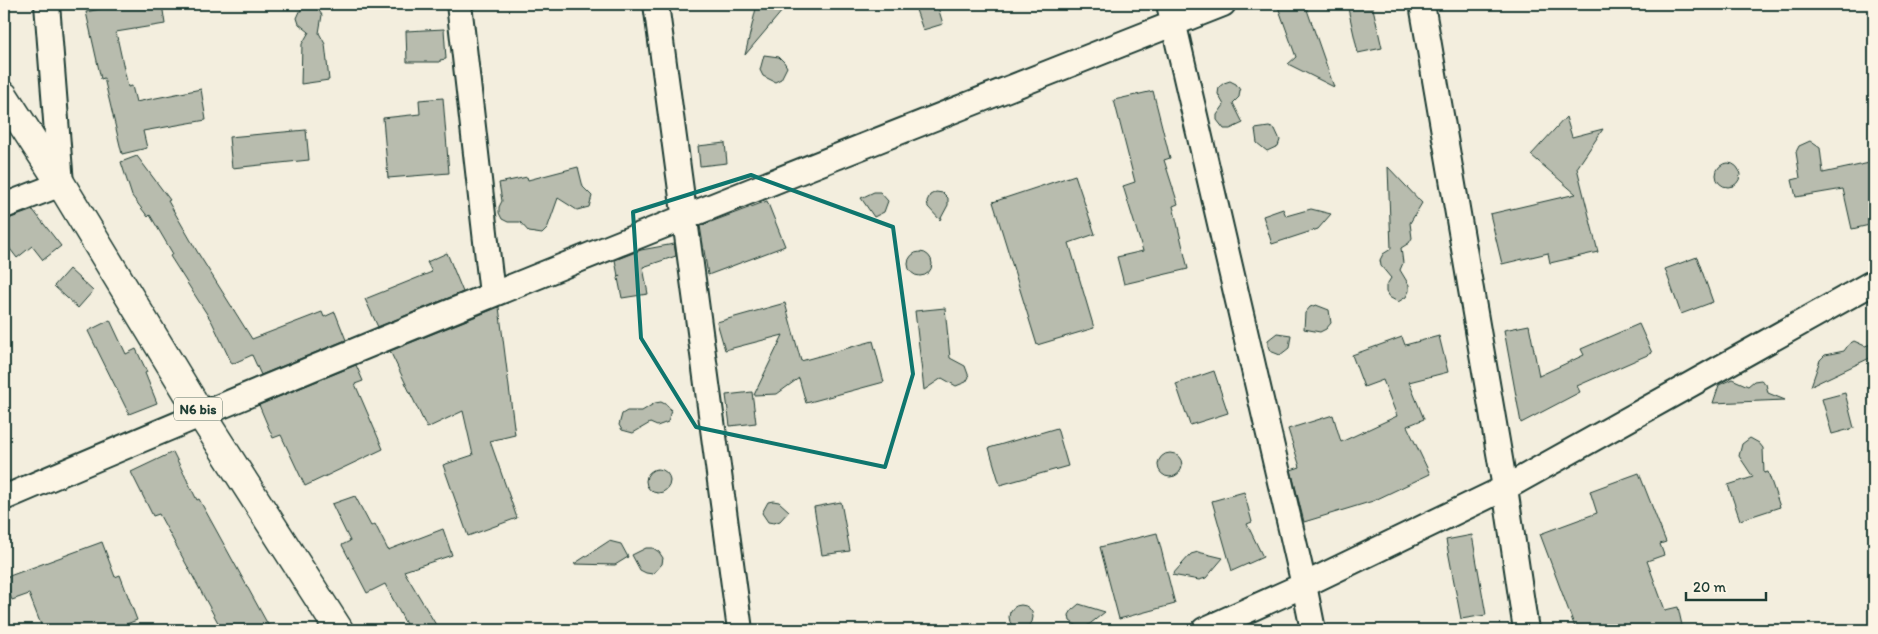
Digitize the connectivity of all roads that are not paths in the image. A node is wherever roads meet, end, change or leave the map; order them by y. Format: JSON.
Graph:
{"nodes":[{"id":1,"x":47,"y":4,"type":"edge"},
{"id":2,"x":459,"y":4,"type":"edge"},
{"id":3,"x":656,"y":4,"type":"edge"},
{"id":4,"x":1223,"y":4,"type":"edge"},
{"id":5,"x":1422,"y":4,"type":"edge"},
{"id":6,"x":1171,"y":14,"type":"edge"},
{"id":7,"x":4,"y":96,"type":"edge"},
{"id":8,"x":61,"y":184,"type":"junction"},
{"id":9,"x":4,"y":206,"type":"edge"},
{"id":10,"x":683,"y":216,"type":"junction"},
{"id":11,"x":1874,"y":282,"type":"edge"},
{"id":12,"x":492,"y":294,"type":"junction"},
{"id":13,"x":200,"y":413,"type":"junction"},
{"id":14,"x":1505,"y":488,"type":"junction"},
{"id":15,"x":4,"y":498,"type":"edge"},
{"id":16,"x":1304,"y":585,"type":"junction"},
{"id":17,"x":339,"y":630,"type":"edge"},
{"id":18,"x":740,"y":630,"type":"edge"},
{"id":19,"x":1204,"y":630,"type":"edge"},
{"id":20,"x":1313,"y":630,"type":"edge"},
{"id":21,"x":1526,"y":630,"type":"edge"}],
"edges":[{"from":1,"to":8,"type":"street"},
{"from":2,"to":12,"type":"street"},
{"from":3,"to":10,"type":"street"},
{"from":4,"to":6,"type":"street"},
{"from":5,"to":14,"type":"street"},
{"from":6,"to":10,"type":"street"},
{"from":6,"to":16,"type":"street"},
{"from":7,"to":8,"type":"highway","number":"N6 bis"},
{"from":8,"to":9,"type":"street"},
{"from":8,"to":13,"type":"highway","number":"N6 bis"},
{"from":10,"to":12,"type":"street"},
{"from":10,"to":18,"type":"street"},
{"from":11,"to":14,"type":"street"},
{"from":12,"to":13,"type":"street"},
{"from":13,"to":15,"type":"street"},
{"from":13,"to":17,"type":"highway","number":"N6 bis"},
{"from":14,"to":16,"type":"street"},
{"from":14,"to":21,"type":"street"},
{"from":16,"to":19,"type":"street"},
{"from":16,"to":20,"type":"street"}]}
